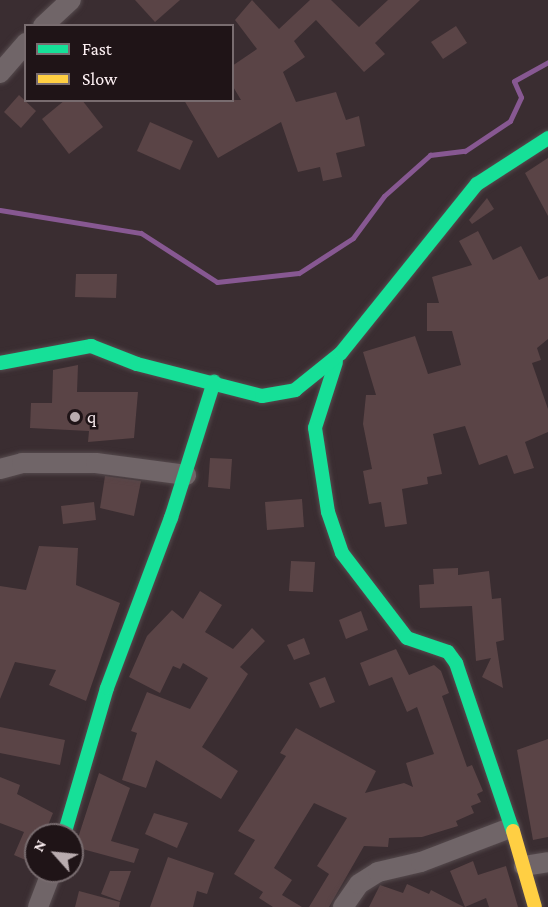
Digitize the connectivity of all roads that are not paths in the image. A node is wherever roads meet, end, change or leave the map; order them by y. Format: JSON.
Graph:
{"nodes":[{"id":1,"x":71,"y":0,"type":"edge"},
{"id":2,"x":45,"y":24,"type":"edge"},
{"id":3,"x":24,"y":45,"type":"edge"},
{"id":4,"x":0,"y":73,"type":"edge"},
{"id":5,"x":548,"y":138,"type":"edge"},
{"id":6,"x":341,"y":353,"type":"junction"},
{"id":7,"x":0,"y":363,"type":"edge"},
{"id":8,"x":214,"y":382,"type":"junction"},
{"id":9,"x":0,"y":469,"type":"edge"},
{"id":10,"x":186,"y":475,"type":"junction"},
{"id":11,"x":68,"y":823,"type":"edge"},
{"id":12,"x":510,"y":828,"type":"junction"},
{"id":13,"x":548,"y":862,"type":"edge"},
{"id":14,"x":524,"y":866,"type":"junction"},
{"id":15,"x":47,"y":883,"type":"edge"},
{"id":16,"x":38,"y":907,"type":"edge"},
{"id":17,"x":343,"y":907,"type":"edge"},
{"id":18,"x":535,"y":907,"type":"edge"}],
"edges":[{"from":1,"to":2,"type":"street"},
{"from":3,"to":4,"type":"street"},
{"from":5,"to":6,"type":"street"},
{"from":6,"to":8,"type":"street"},
{"from":6,"to":12,"type":"street"},
{"from":7,"to":8,"type":"street"},
{"from":8,"to":10,"type":"street"},
{"from":9,"to":10,"type":"street"},
{"from":10,"to":11,"type":"street"},
{"from":12,"to":14,"type":"street"},
{"from":12,"to":17,"type":"street"},
{"from":13,"to":14,"type":"street"},
{"from":14,"to":18,"type":"street"},
{"from":15,"to":16,"type":"street"}]}
